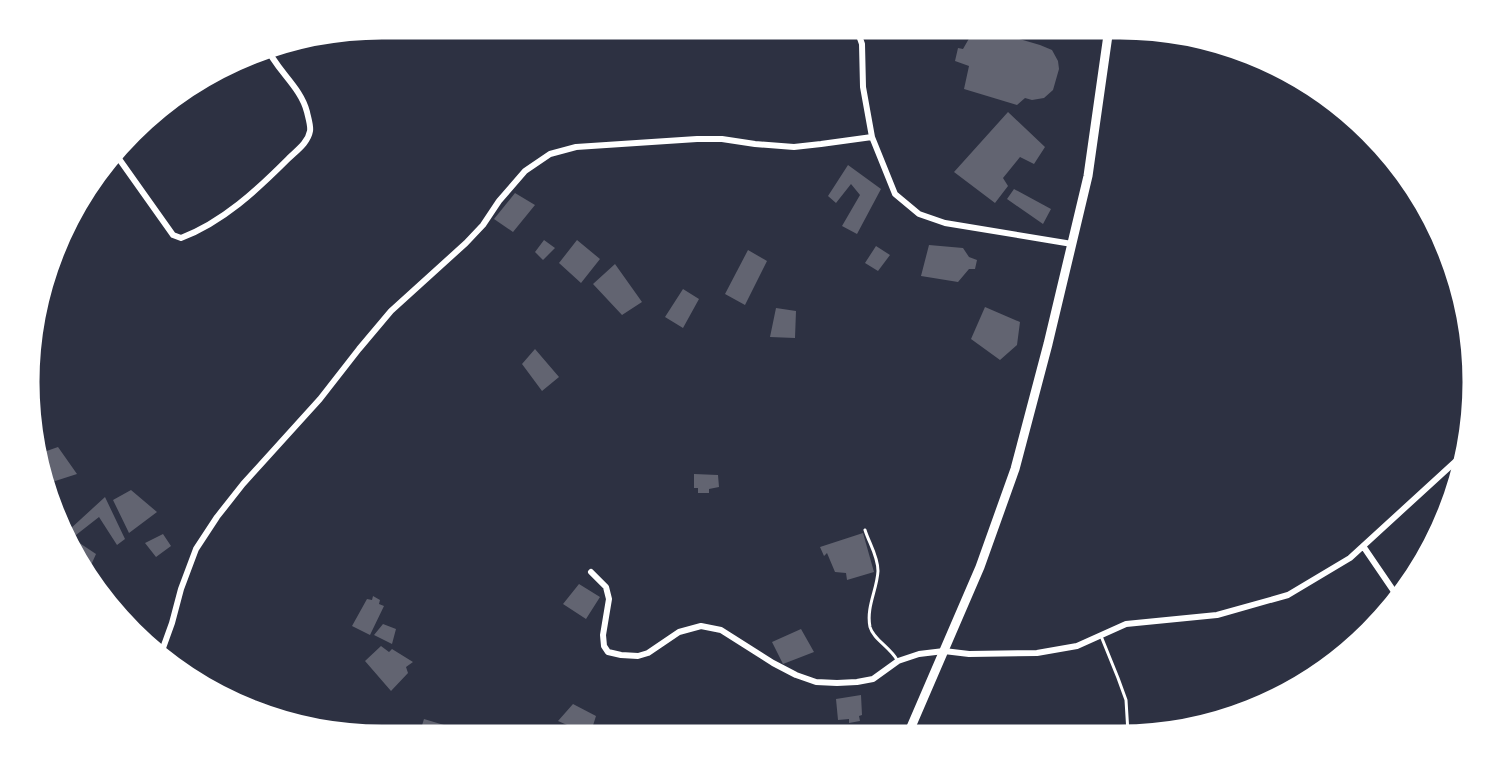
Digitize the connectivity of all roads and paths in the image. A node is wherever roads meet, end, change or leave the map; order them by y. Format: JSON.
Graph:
{"nodes":[{"id":1,"x":860,"y":38,"type":"edge"},
{"id":2,"x":1108,"y":38,"type":"edge"},
{"id":3,"x":272,"y":56,"type":"edge"},
{"id":4,"x":872,"y":137,"type":"junction"},
{"id":5,"x":119,"y":159,"type":"edge"},
{"id":6,"x":1072,"y":243,"type":"junction"},
{"id":7,"x":1455,"y":462,"type":"edge"},
{"id":8,"x":865,"y":530,"type":"dead end"},
{"id":9,"x":1363,"y":546,"type":"junction"},
{"id":10,"x":591,"y":572,"type":"dead end"},
{"id":11,"x":1393,"y":590,"type":"edge"},
{"id":12,"x":1101,"y":636,"type":"junction"},
{"id":13,"x":163,"y":647,"type":"edge"},
{"id":14,"x":944,"y":651,"type":"junction"},
{"id":15,"x":898,"y":661,"type":"junction"},
{"id":16,"x":911,"y":726,"type":"edge"},
{"id":17,"x":1128,"y":726,"type":"edge"}],
"edges":[{"from":1,"to":4,"type":"street"},
{"from":2,"to":6,"type":"main road"},
{"from":3,"to":5,"type":"street"},
{"from":4,"to":6,"type":"street"},
{"from":4,"to":13,"type":"street"},
{"from":6,"to":14,"type":"main road"},
{"from":7,"to":9,"type":"street"},
{"from":8,"to":15,"type":"lane"},
{"from":9,"to":11,"type":"street"},
{"from":9,"to":12,"type":"street"},
{"from":10,"to":15,"type":"street"},
{"from":12,"to":14,"type":"street"},
{"from":12,"to":17,"type":"lane"},
{"from":14,"to":15,"type":"street"},
{"from":14,"to":16,"type":"main road"}]}
